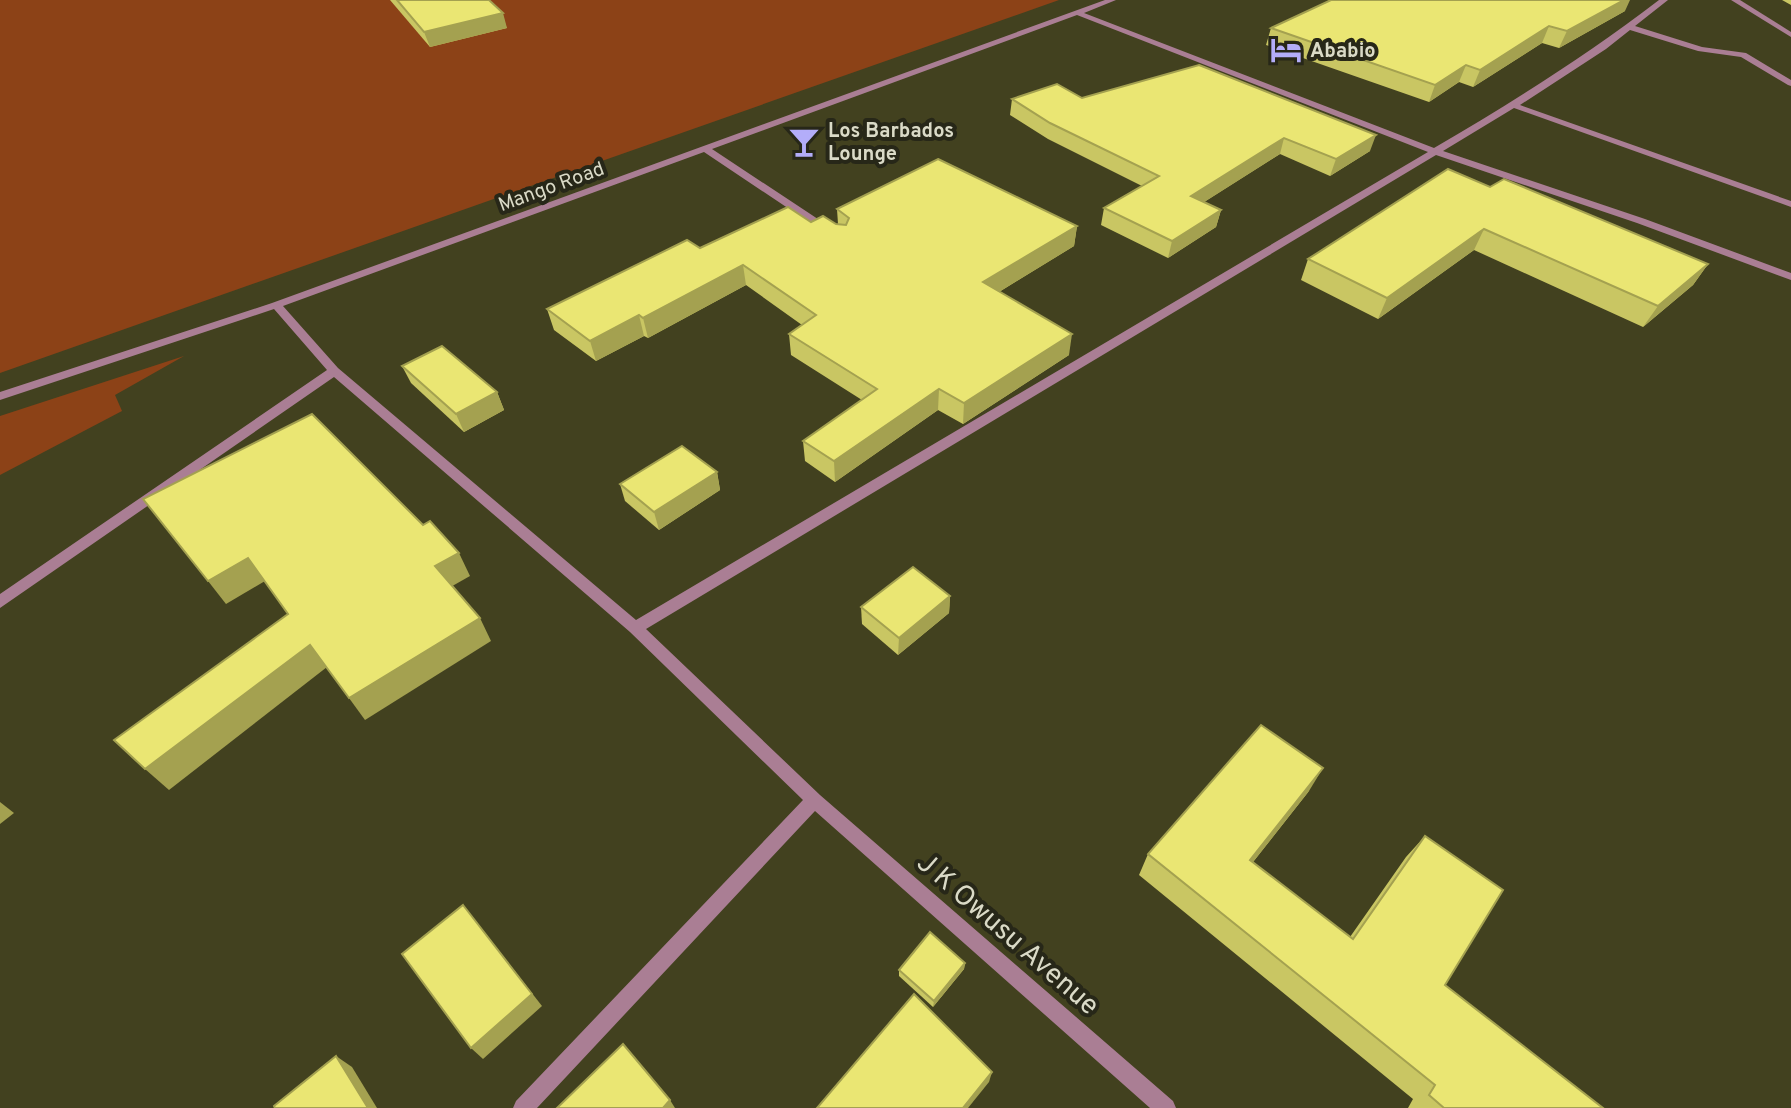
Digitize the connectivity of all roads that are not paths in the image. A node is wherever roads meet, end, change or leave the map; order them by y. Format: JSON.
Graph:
{"nodes":[{"id":1,"x":1112,"y":0,"type":"edge"},
{"id":2,"x":1664,"y":0,"type":"edge"},
{"id":3,"x":1735,"y":0,"type":"edge"},
{"id":4,"x":1078,"y":13,"type":"junction"},
{"id":5,"x":1630,"y":27,"type":"junction"},
{"id":6,"x":1791,"y":35,"type":"edge"},
{"id":7,"x":1791,"y":83,"type":"edge"},
{"id":8,"x":1513,"y":105,"type":"junction"},
{"id":9,"x":706,"y":149,"type":"junction"},
{"id":10,"x":1436,"y":152,"type":"junction"},
{"id":11,"x":1791,"y":204,"type":"edge"},
{"id":12,"x":843,"y":240,"type":"edge"},
{"id":13,"x":1791,"y":277,"type":"edge"},
{"id":14,"x":276,"y":305,"type":"junction"},
{"id":15,"x":334,"y":371,"type":"junction"},
{"id":16,"x":0,"y":396,"type":"edge"},
{"id":17,"x":0,"y":602,"type":"edge"},
{"id":18,"x":635,"y":628,"type":"junction"},
{"id":19,"x":814,"y":800,"type":"junction"},
{"id":20,"x":523,"y":1108,"type":"edge"},
{"id":21,"x":1166,"y":1108,"type":"edge"}],
"edges":[{"from":1,"to":4,"type":"street","name":"Mango Road"},
{"from":2,"to":5,"type":"street"},
{"from":3,"to":6,"type":"street"},
{"from":4,"to":9,"type":"street","name":"Mango Road"},
{"from":4,"to":10,"type":"street"},
{"from":5,"to":7,"type":"street"},
{"from":5,"to":8,"type":"street"},
{"from":8,"to":10,"type":"street"},
{"from":8,"to":11,"type":"street"},
{"from":9,"to":12,"type":"street"},
{"from":9,"to":14,"type":"street","name":"Mango Road"},
{"from":10,"to":13,"type":"street"},
{"from":10,"to":18,"type":"street"},
{"from":14,"to":15,"type":"street","name":"J K Owusu Avenue"},
{"from":14,"to":16,"type":"street","name":"Mango Road"},
{"from":15,"to":17,"type":"street"},
{"from":15,"to":18,"type":"street","name":"J K Owusu Avenue"},
{"from":18,"to":19,"type":"street","name":"J K Owusu Avenue"},
{"from":19,"to":20,"type":"street"},
{"from":19,"to":21,"type":"street","name":"J K Owusu Avenue"}]}
